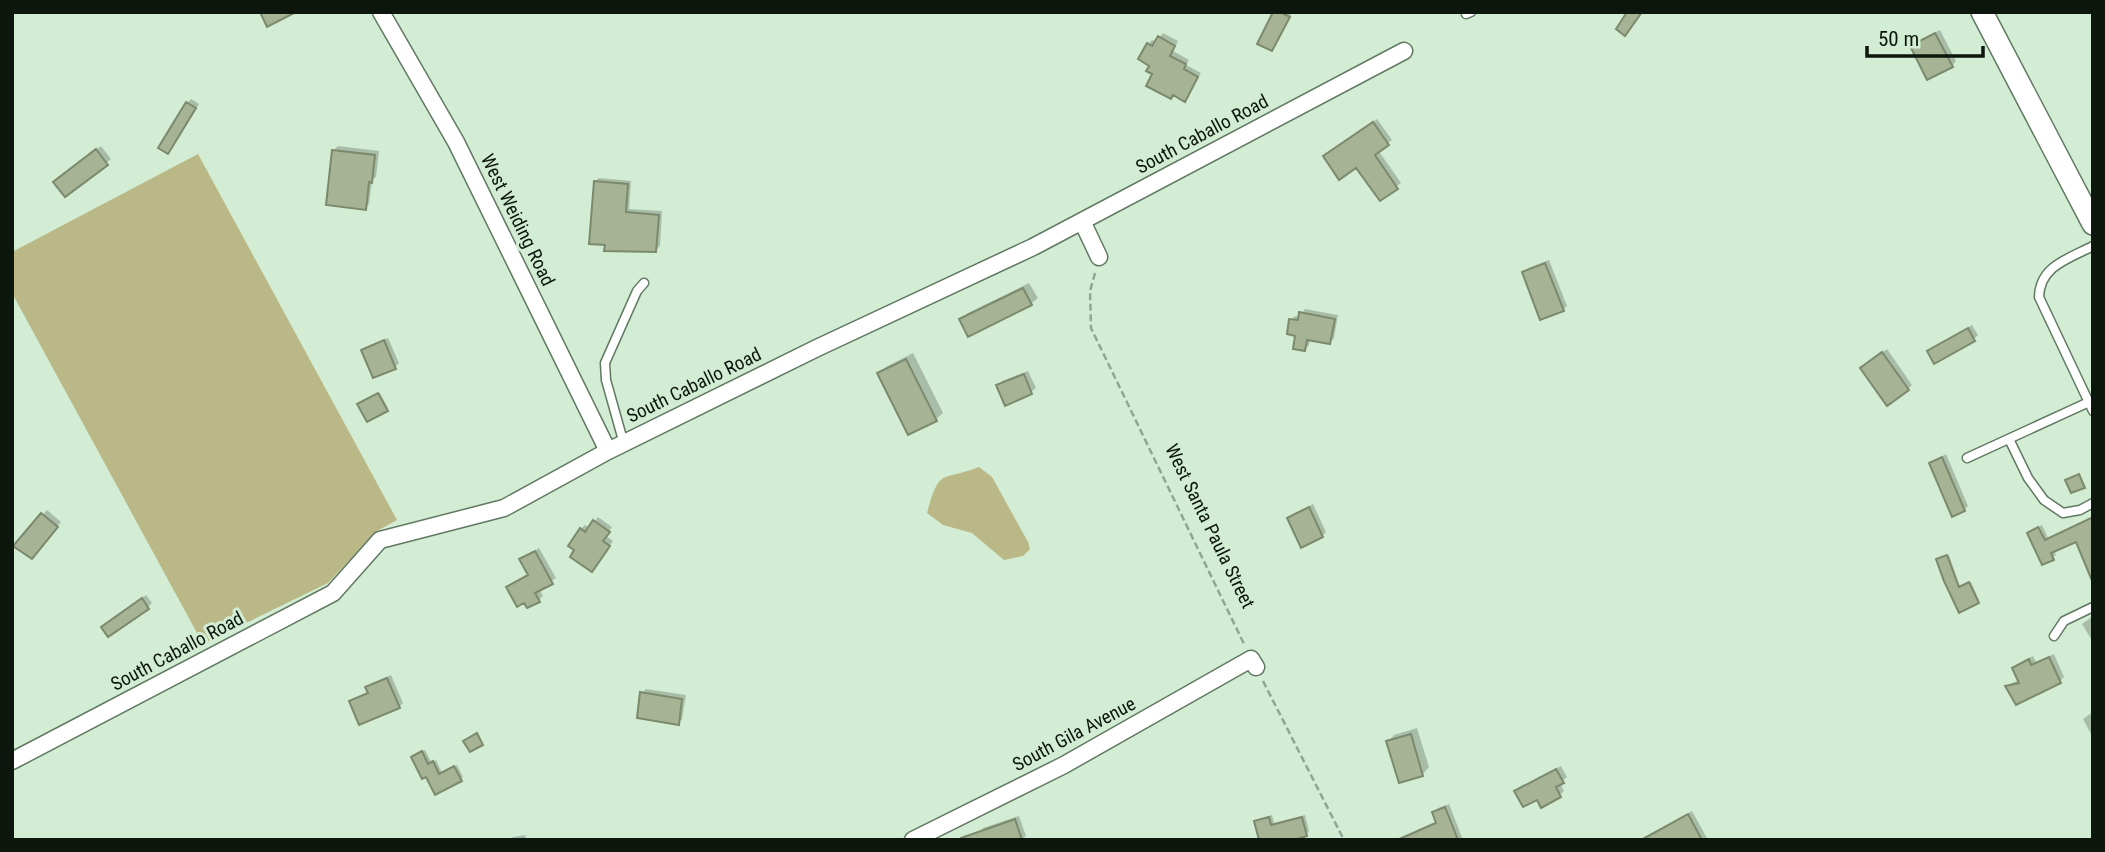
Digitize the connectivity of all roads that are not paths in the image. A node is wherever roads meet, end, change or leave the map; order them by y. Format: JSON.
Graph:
{"nodes":[{"id":1,"x":381,"y":12,"type":"edge"},
{"id":2,"x":1982,"y":12,"type":"edge"},
{"id":3,"x":1404,"y":51,"type":"dead end"},
{"id":4,"x":1082,"y":221,"type":"junction"},
{"id":5,"x":2093,"y":224,"type":"edge"},
{"id":6,"x":2093,"y":246,"type":"edge"},
{"id":7,"x":1099,"y":257,"type":"road end"},
{"id":8,"x":643,"y":283,"type":"dead end"},
{"id":9,"x":2091,"y":406,"type":"edge"},
{"id":10,"x":2009,"y":439,"type":"junction"},
{"id":11,"x":624,"y":444,"type":"junction"},
{"id":12,"x":608,"y":451,"type":"junction"},
{"id":13,"x":1967,"y":458,"type":"dead end"},
{"id":14,"x":2093,"y":503,"type":"edge"},
{"id":15,"x":2093,"y":607,"type":"edge"},
{"id":16,"x":2054,"y":636,"type":"dead end"},
{"id":17,"x":1254,"y":663,"type":"road end"},
{"id":18,"x":12,"y":761,"type":"edge"},
{"id":19,"x":913,"y":840,"type":"edge"}],
"edges":[{"from":1,"to":12,"type":"street","name":"West Weiding Road"},
{"from":2,"to":5,"type":"street"},
{"from":3,"to":4,"type":"street","name":"South Caballo Road"},
{"from":4,"to":7,"type":"street"},
{"from":4,"to":11,"type":"street","name":"South Caballo Road"},
{"from":6,"to":9,"type":"lane"},
{"from":8,"to":11,"type":"lane"},
{"from":9,"to":10,"type":"lane"},
{"from":10,"to":13,"type":"lane"},
{"from":10,"to":14,"type":"lane"},
{"from":11,"to":12,"type":"street","name":"South Caballo Road"},
{"from":12,"to":18,"type":"street","name":"South Caballo Road"},
{"from":15,"to":16,"type":"lane"},
{"from":17,"to":19,"type":"street","name":"South Gila Avenue"}]}
